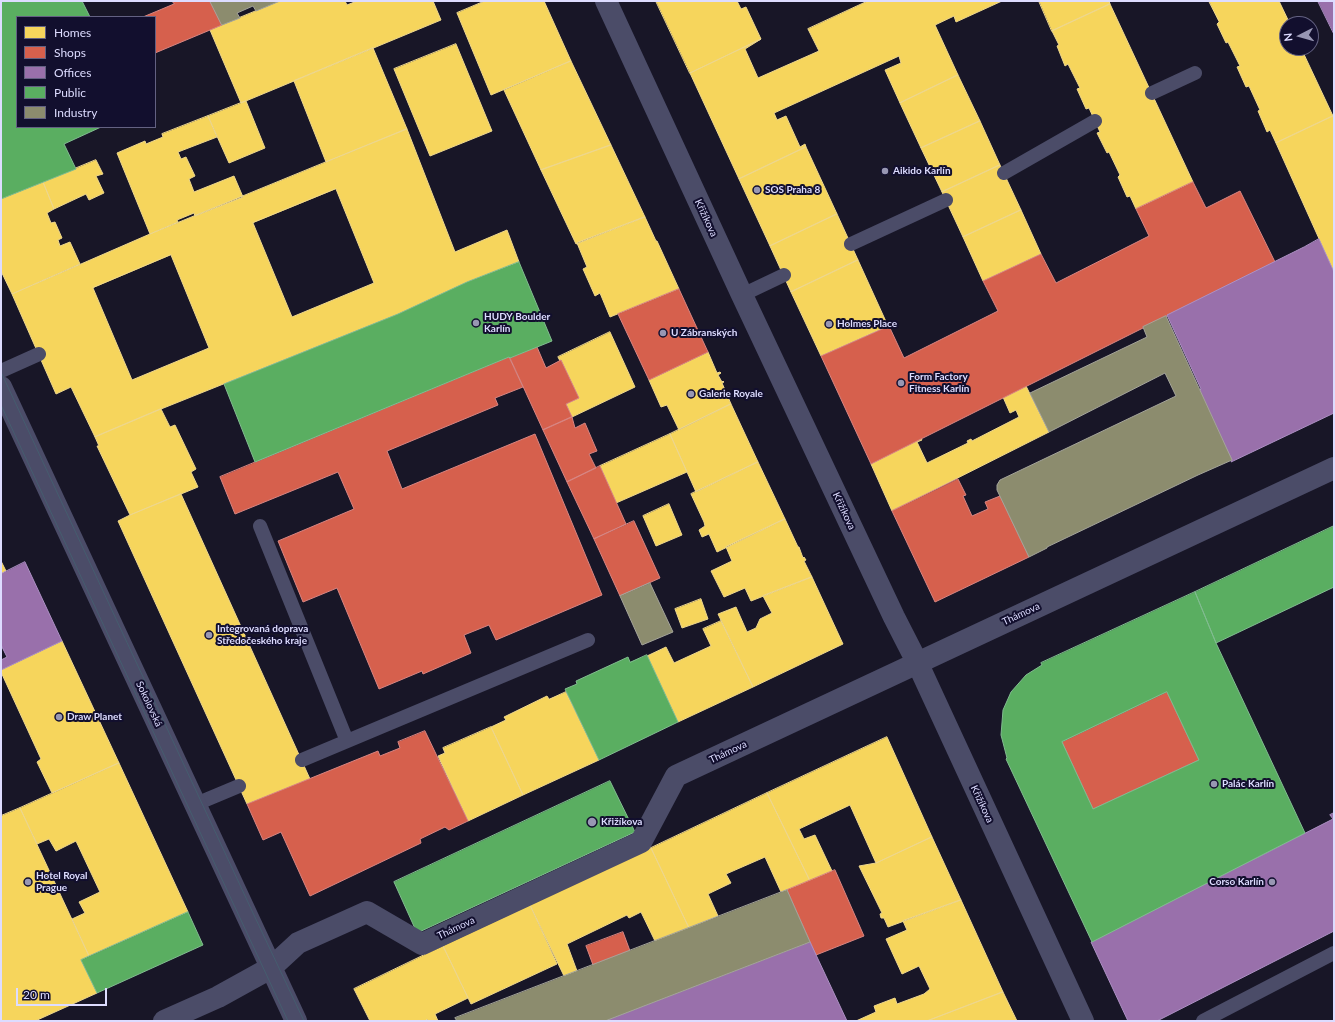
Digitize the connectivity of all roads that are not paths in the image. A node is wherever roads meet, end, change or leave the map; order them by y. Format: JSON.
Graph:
{"nodes":[{"id":1,"x":606,"y":1,"type":"edge"},
{"id":2,"x":1196,"y":73,"type":"dead end"},
{"id":3,"x":1152,"y":93,"type":"dead end"},
{"id":4,"x":1095,"y":121,"type":"dead end"},
{"id":5,"x":1004,"y":173,"type":"dead end"},
{"id":6,"x":946,"y":200,"type":"dead end"},
{"id":7,"x":851,"y":244,"type":"dead end"},
{"id":8,"x":784,"y":275,"type":"dead end"},
{"id":9,"x":742,"y":295,"type":"junction"},
{"id":10,"x":39,"y":354,"type":"dead end"},
{"id":11,"x":1,"y":371,"type":"edge"},
{"id":12,"x":1,"y":387,"type":"edge"},
{"id":13,"x":1334,"y":468,"type":"edge"},
{"id":14,"x":260,"y":526,"type":"dead end"},
{"id":15,"x":588,"y":640,"type":"dead end"},
{"id":16,"x":917,"y":662,"type":"junction"},
{"id":17,"x":348,"y":741,"type":"junction"},
{"id":18,"x":302,"y":760,"type":"dead end"},
{"id":19,"x":239,"y":786,"type":"dead end"},
{"id":20,"x":196,"y":804,"type":"junction"},
{"id":21,"x":1334,"y":954,"type":"edge"},
{"id":22,"x":272,"y":967,"type":"junction"},
{"id":23,"x":164,"y":1021,"type":"edge"},
{"id":24,"x":296,"y":1021,"type":"edge"},
{"id":25,"x":1083,"y":1021,"type":"edge"},
{"id":26,"x":1203,"y":1021,"type":"edge"}],
"edges":[{"from":1,"to":9,"type":"street","name":"Křižíkova"},
{"from":2,"to":3,"type":"lane"},
{"from":4,"to":5,"type":"lane"},
{"from":6,"to":7,"type":"lane"},
{"from":8,"to":9,"type":"lane"},
{"from":9,"to":16,"type":"street","name":"Křižíkova"},
{"from":10,"to":11,"type":"lane"},
{"from":12,"to":20,"type":"street","name":"Sokolovská"},
{"from":13,"to":16,"type":"street","name":"Thámova"},
{"from":14,"to":17,"type":"lane"},
{"from":15,"to":17,"type":"lane"},
{"from":16,"to":22,"type":"street","name":"Thámova"},
{"from":16,"to":25,"type":"street","name":"Křižíkova"},
{"from":17,"to":18,"type":"lane"},
{"from":19,"to":20,"type":"lane"},
{"from":20,"to":22,"type":"street","name":"Sokolovská"},
{"from":21,"to":26,"type":"lane"},
{"from":22,"to":23,"type":"street","name":"Thámova"},
{"from":22,"to":24,"type":"street","name":"Sokolovská"}]}
